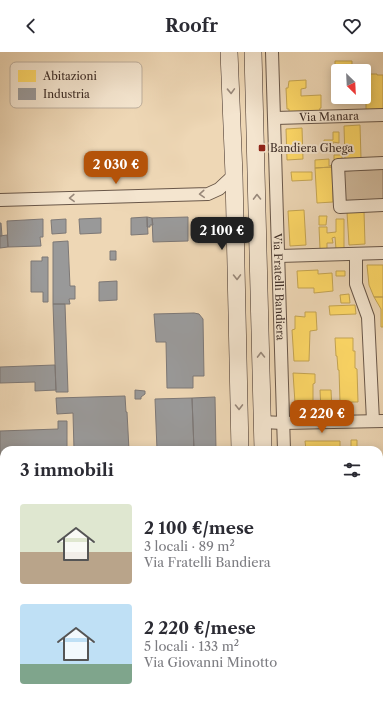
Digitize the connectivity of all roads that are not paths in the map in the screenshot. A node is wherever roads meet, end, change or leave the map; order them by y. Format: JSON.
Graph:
{"nodes":[{"id":1,"x":230,"y":52,"type":"edge"},
{"id":2,"x":253,"y":52,"type":"edge"},
{"id":3,"x":272,"y":52,"type":"edge"},
{"id":4,"x":383,"y":115,"type":"edge"},
{"id":5,"x":274,"y":118,"type":"junction"},
{"id":6,"x":383,"y":163,"type":"edge"},
{"id":7,"x":234,"y":175,"type":"junction"},
{"id":8,"x":0,"y":200,"type":"edge"},
{"id":9,"x":383,"y":205,"type":"edge"},
{"id":10,"x":383,"y":253,"type":"edge"},
{"id":11,"x":356,"y":254,"type":"junction"},
{"id":12,"x":279,"y":256,"type":"junction"},
{"id":13,"x":378,"y":421,"type":"edge"},
{"id":14,"x":262,"y":422,"type":"junction"},
{"id":15,"x":283,"y":423,"type":"junction"},
{"id":16,"x":240,"y":446,"type":"edge"},
{"id":17,"x":263,"y":446,"type":"edge"},
{"id":18,"x":284,"y":446,"type":"edge"}],
"edges":[{"from":1,"to":7,"type":"main road","one_way":true},
{"from":14,"to":2,"type":"main road","name":"Via Fratelli Bandiera","one_way":true},
{"from":3,"to":5,"type":"street","name":"Via Fratelli Bandiera"},
{"from":4,"to":5,"type":"street","name":"Via Manara"},
{"from":5,"to":12,"type":"street","name":"Via Fratelli Bandiera"},
{"from":6,"to":9,"type":"street"},
{"from":7,"to":8,"type":"street","one_way":true},
{"from":7,"to":16,"type":"main road","one_way":true},
{"from":10,"to":11,"type":"street"},
{"from":11,"to":12,"type":"street"},
{"from":11,"to":13,"type":"street"},
{"from":12,"to":15,"type":"street","name":"Via Fratelli Bandiera"},
{"from":13,"to":15,"type":"street"},
{"from":14,"to":15,"type":"street"},
{"from":14,"to":17,"type":"main road","name":"Via Fratelli Bandiera"},
{"from":15,"to":18,"type":"street","name":"Via Fratelli Bandiera"}]}
